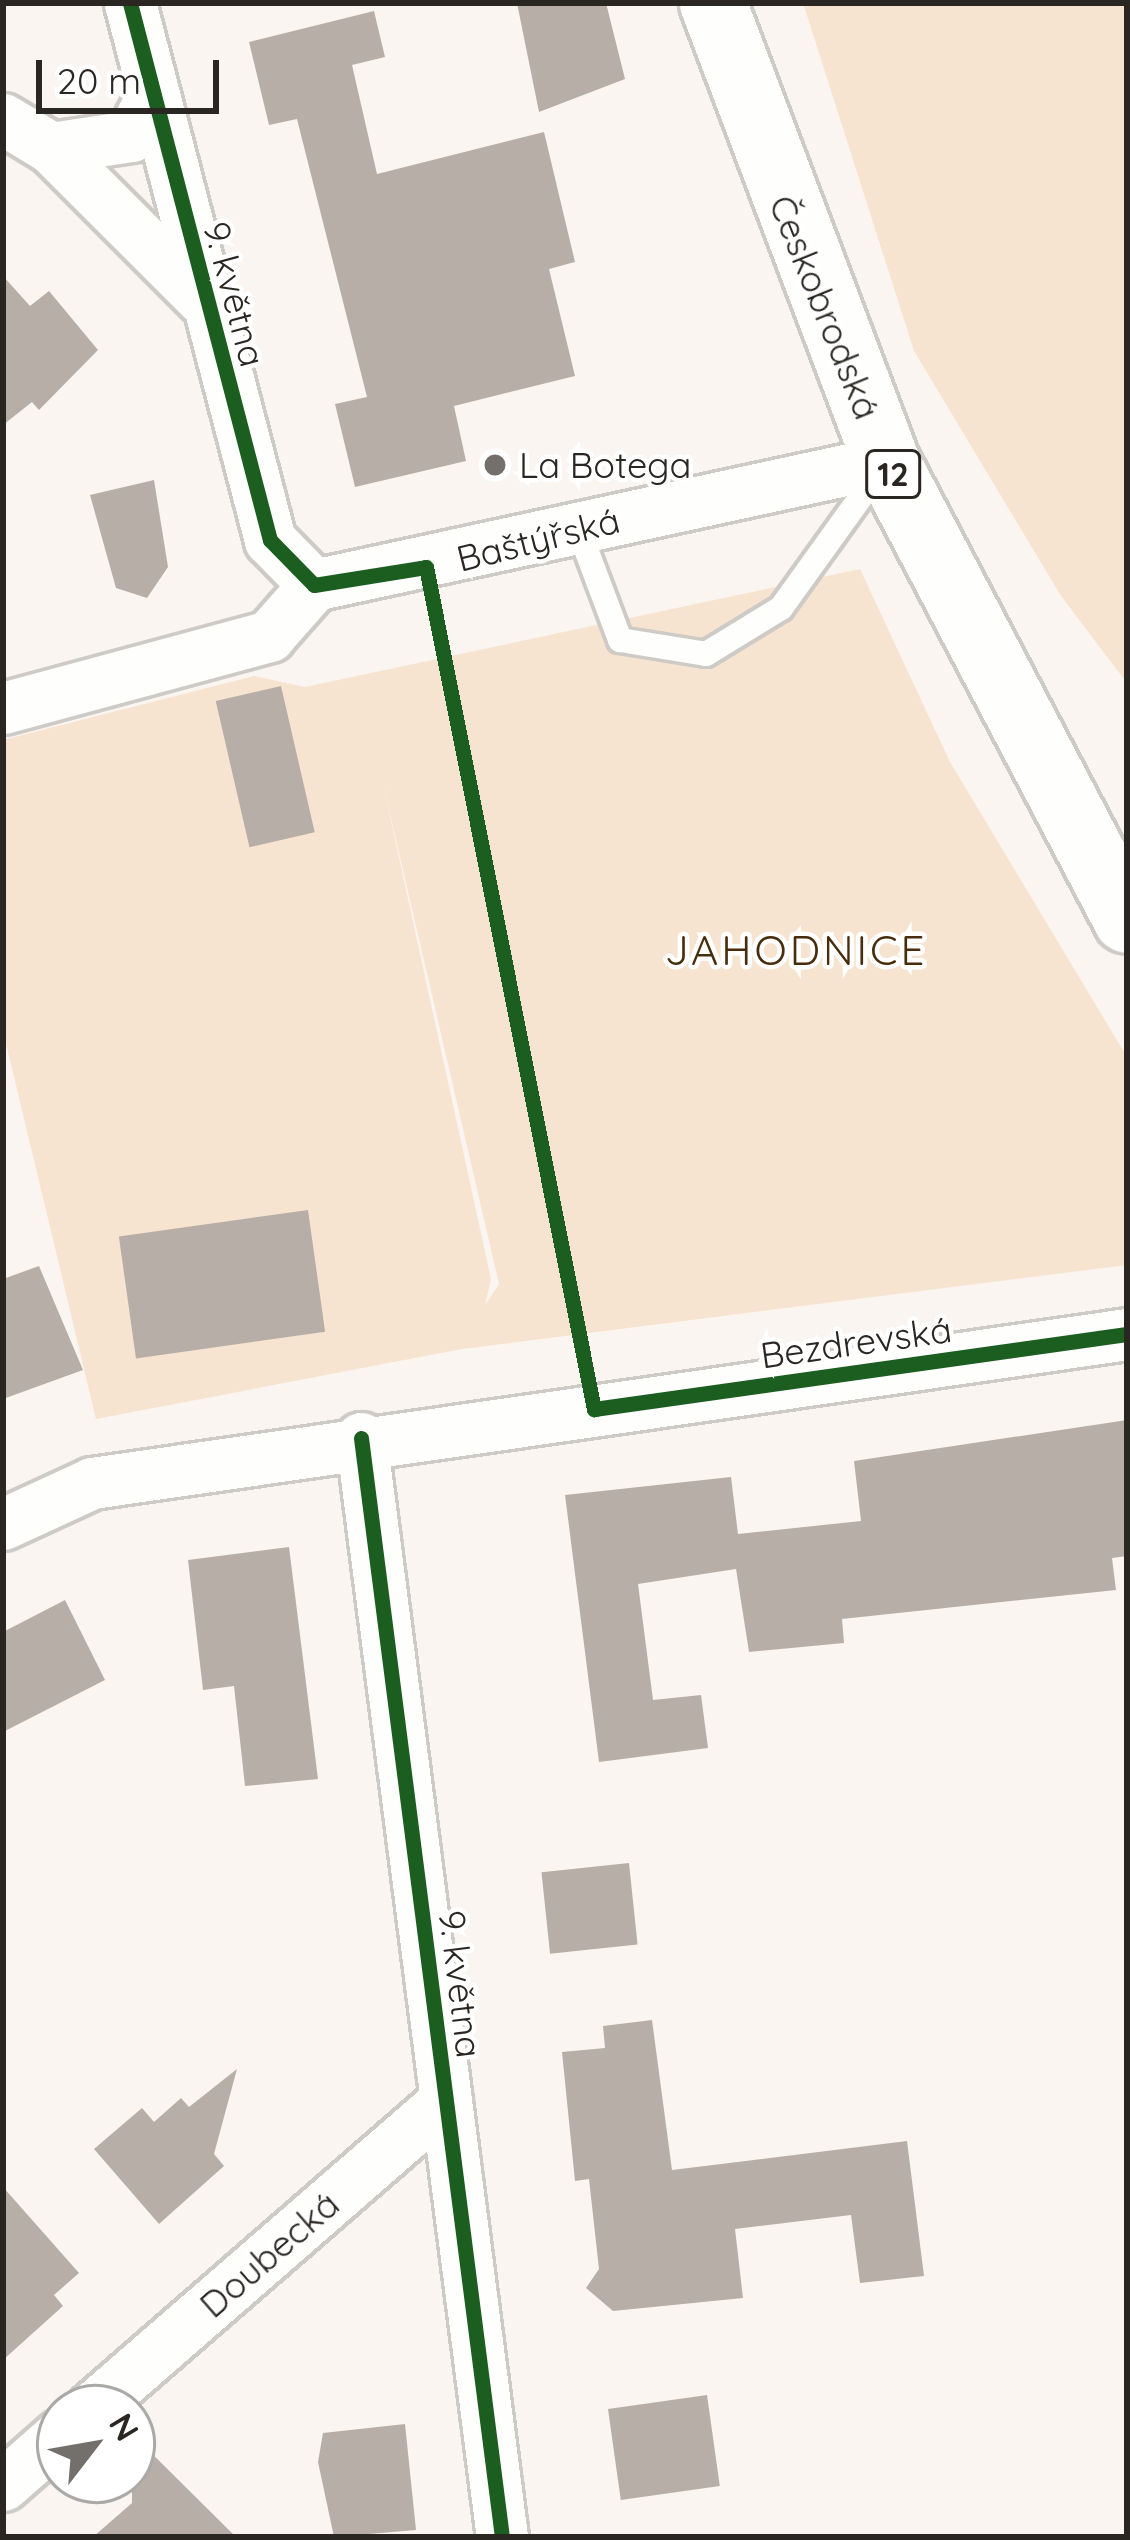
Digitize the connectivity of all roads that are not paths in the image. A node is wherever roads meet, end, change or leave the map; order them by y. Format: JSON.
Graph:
{"nodes":[{"id":1,"x":130,"y":3,"type":"edge"},
{"id":2,"x":713,"y":3,"type":"edge"},
{"id":3,"x":152,"y":97,"type":"junction"},
{"id":4,"x":3,"y":119,"type":"edge"},
{"id":5,"x":51,"y":148,"type":"junction"},
{"id":6,"x":206,"y":304,"type":"junction"},
{"id":7,"x":886,"y":460,"type":"junction"},
{"id":8,"x":578,"y":529,"type":"junction"},
{"id":9,"x":314,"y":584,"type":"junction"},
{"id":10,"x":3,"y":709,"type":"edge"},
{"id":11,"x":1127,"y":920,"type":"edge"},
{"id":12,"x":1127,"y":1334,"type":"edge"},
{"id":13,"x":361,"y":1438,"type":"junction"},
{"id":14,"x":3,"y":1524,"type":"edge"},
{"id":15,"x":446,"y":2100,"type":"junction"},
{"id":16,"x":120,"y":2384,"type":"edge"},
{"id":17,"x":36,"y":2456,"type":"edge"},
{"id":18,"x":3,"y":2485,"type":"edge"},
{"id":19,"x":502,"y":2537,"type":"edge"}],
"edges":[{"from":1,"to":3,"type":"street","name":"9. května"},
{"from":2,"to":7,"type":"main road","name":"Českobrodská","number":"12"},
{"from":3,"to":5,"type":"street"},
{"from":3,"to":6,"type":"street","name":"9. května"},
{"from":4,"to":5,"type":"street"},
{"from":5,"to":6,"type":"street"},
{"from":6,"to":9,"type":"street","name":"9. května"},
{"from":7,"to":8,"type":"street","name":"Baštýřská"},
{"from":7,"to":8,"type":"lane"},
{"from":7,"to":11,"type":"main road","name":"Českobrodská","number":"12"},
{"from":8,"to":9,"type":"street","name":"Baštýřská"},
{"from":9,"to":10,"type":"street"},
{"from":12,"to":13,"type":"street","name":"Bezdrevská"},
{"from":13,"to":14,"type":"street","name":"Bezdrevská"},
{"from":13,"to":15,"type":"street","name":"9. května"},
{"from":15,"to":16,"type":"street","name":"Doubecká"},
{"from":15,"to":19,"type":"street","name":"9. května"},
{"from":17,"to":18,"type":"street"}]}
